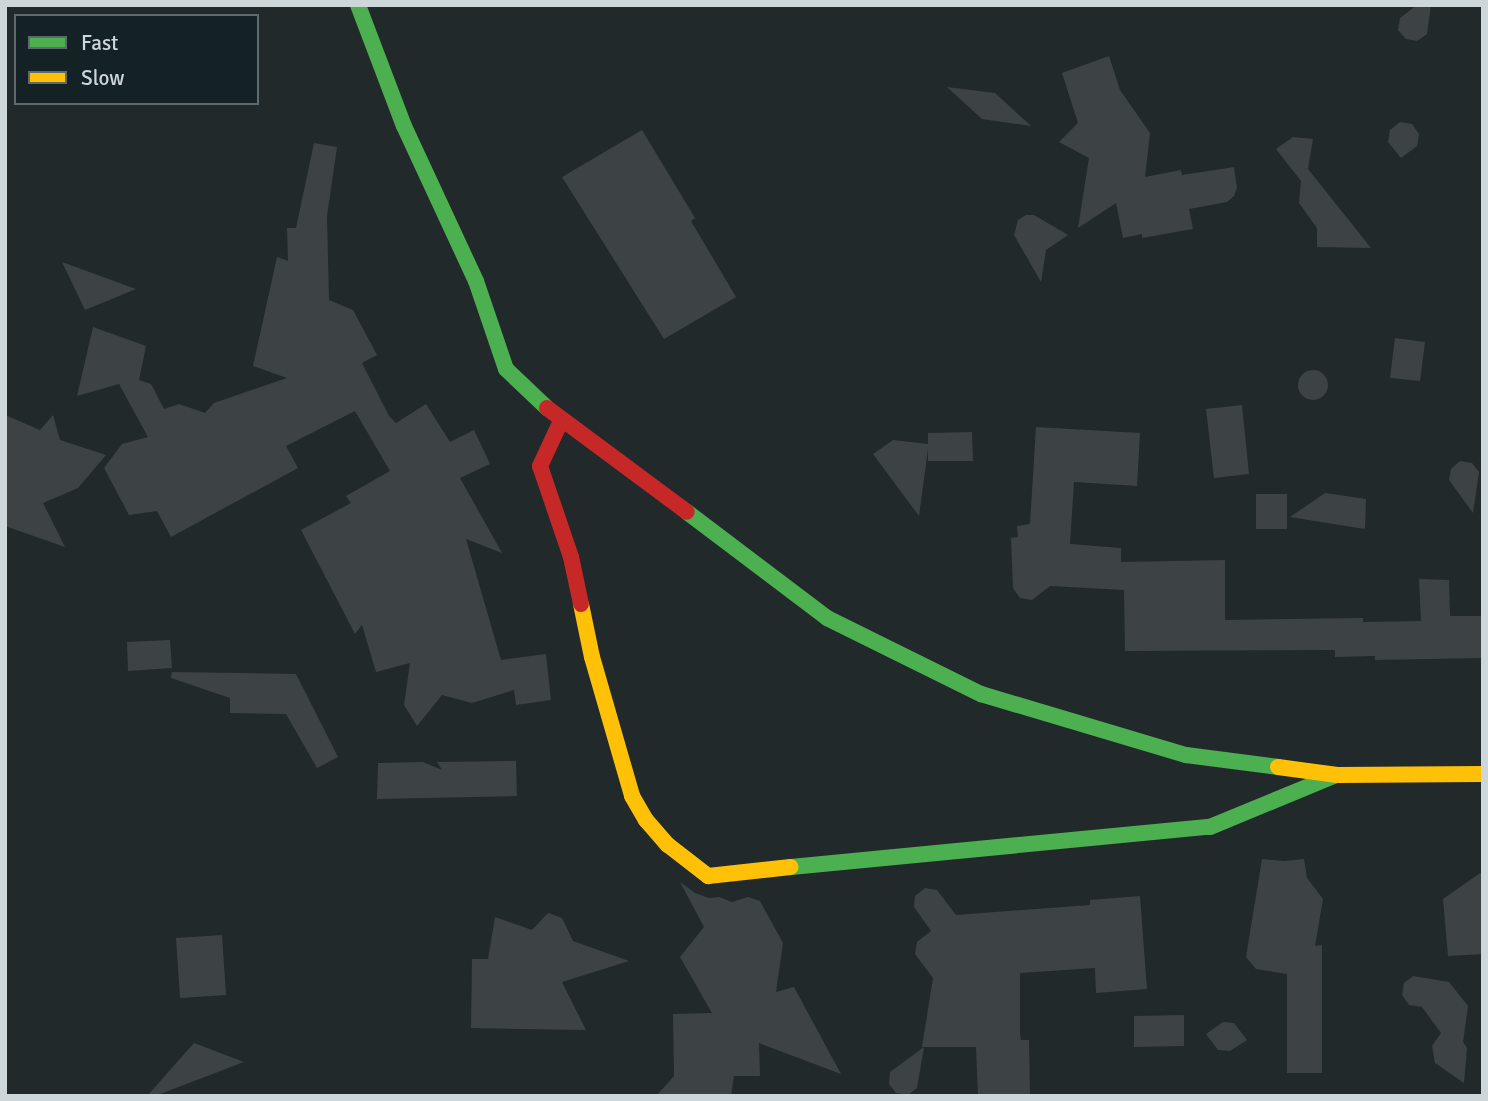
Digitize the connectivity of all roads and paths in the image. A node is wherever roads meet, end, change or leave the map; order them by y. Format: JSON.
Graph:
{"nodes":[{"id":1,"x":358,"y":5,"type":"edge"},
{"id":2,"x":561,"y":421,"type":"junction"},
{"id":3,"x":1483,"y":774,"type":"edge"},
{"id":4,"x":1337,"y":775,"type":"junction"}],
"edges":[{"from":1,"to":2,"type":"street"},
{"from":2,"to":4,"type":"street"},
{"from":2,"to":4,"type":"street"},
{"from":3,"to":4,"type":"street"}]}
